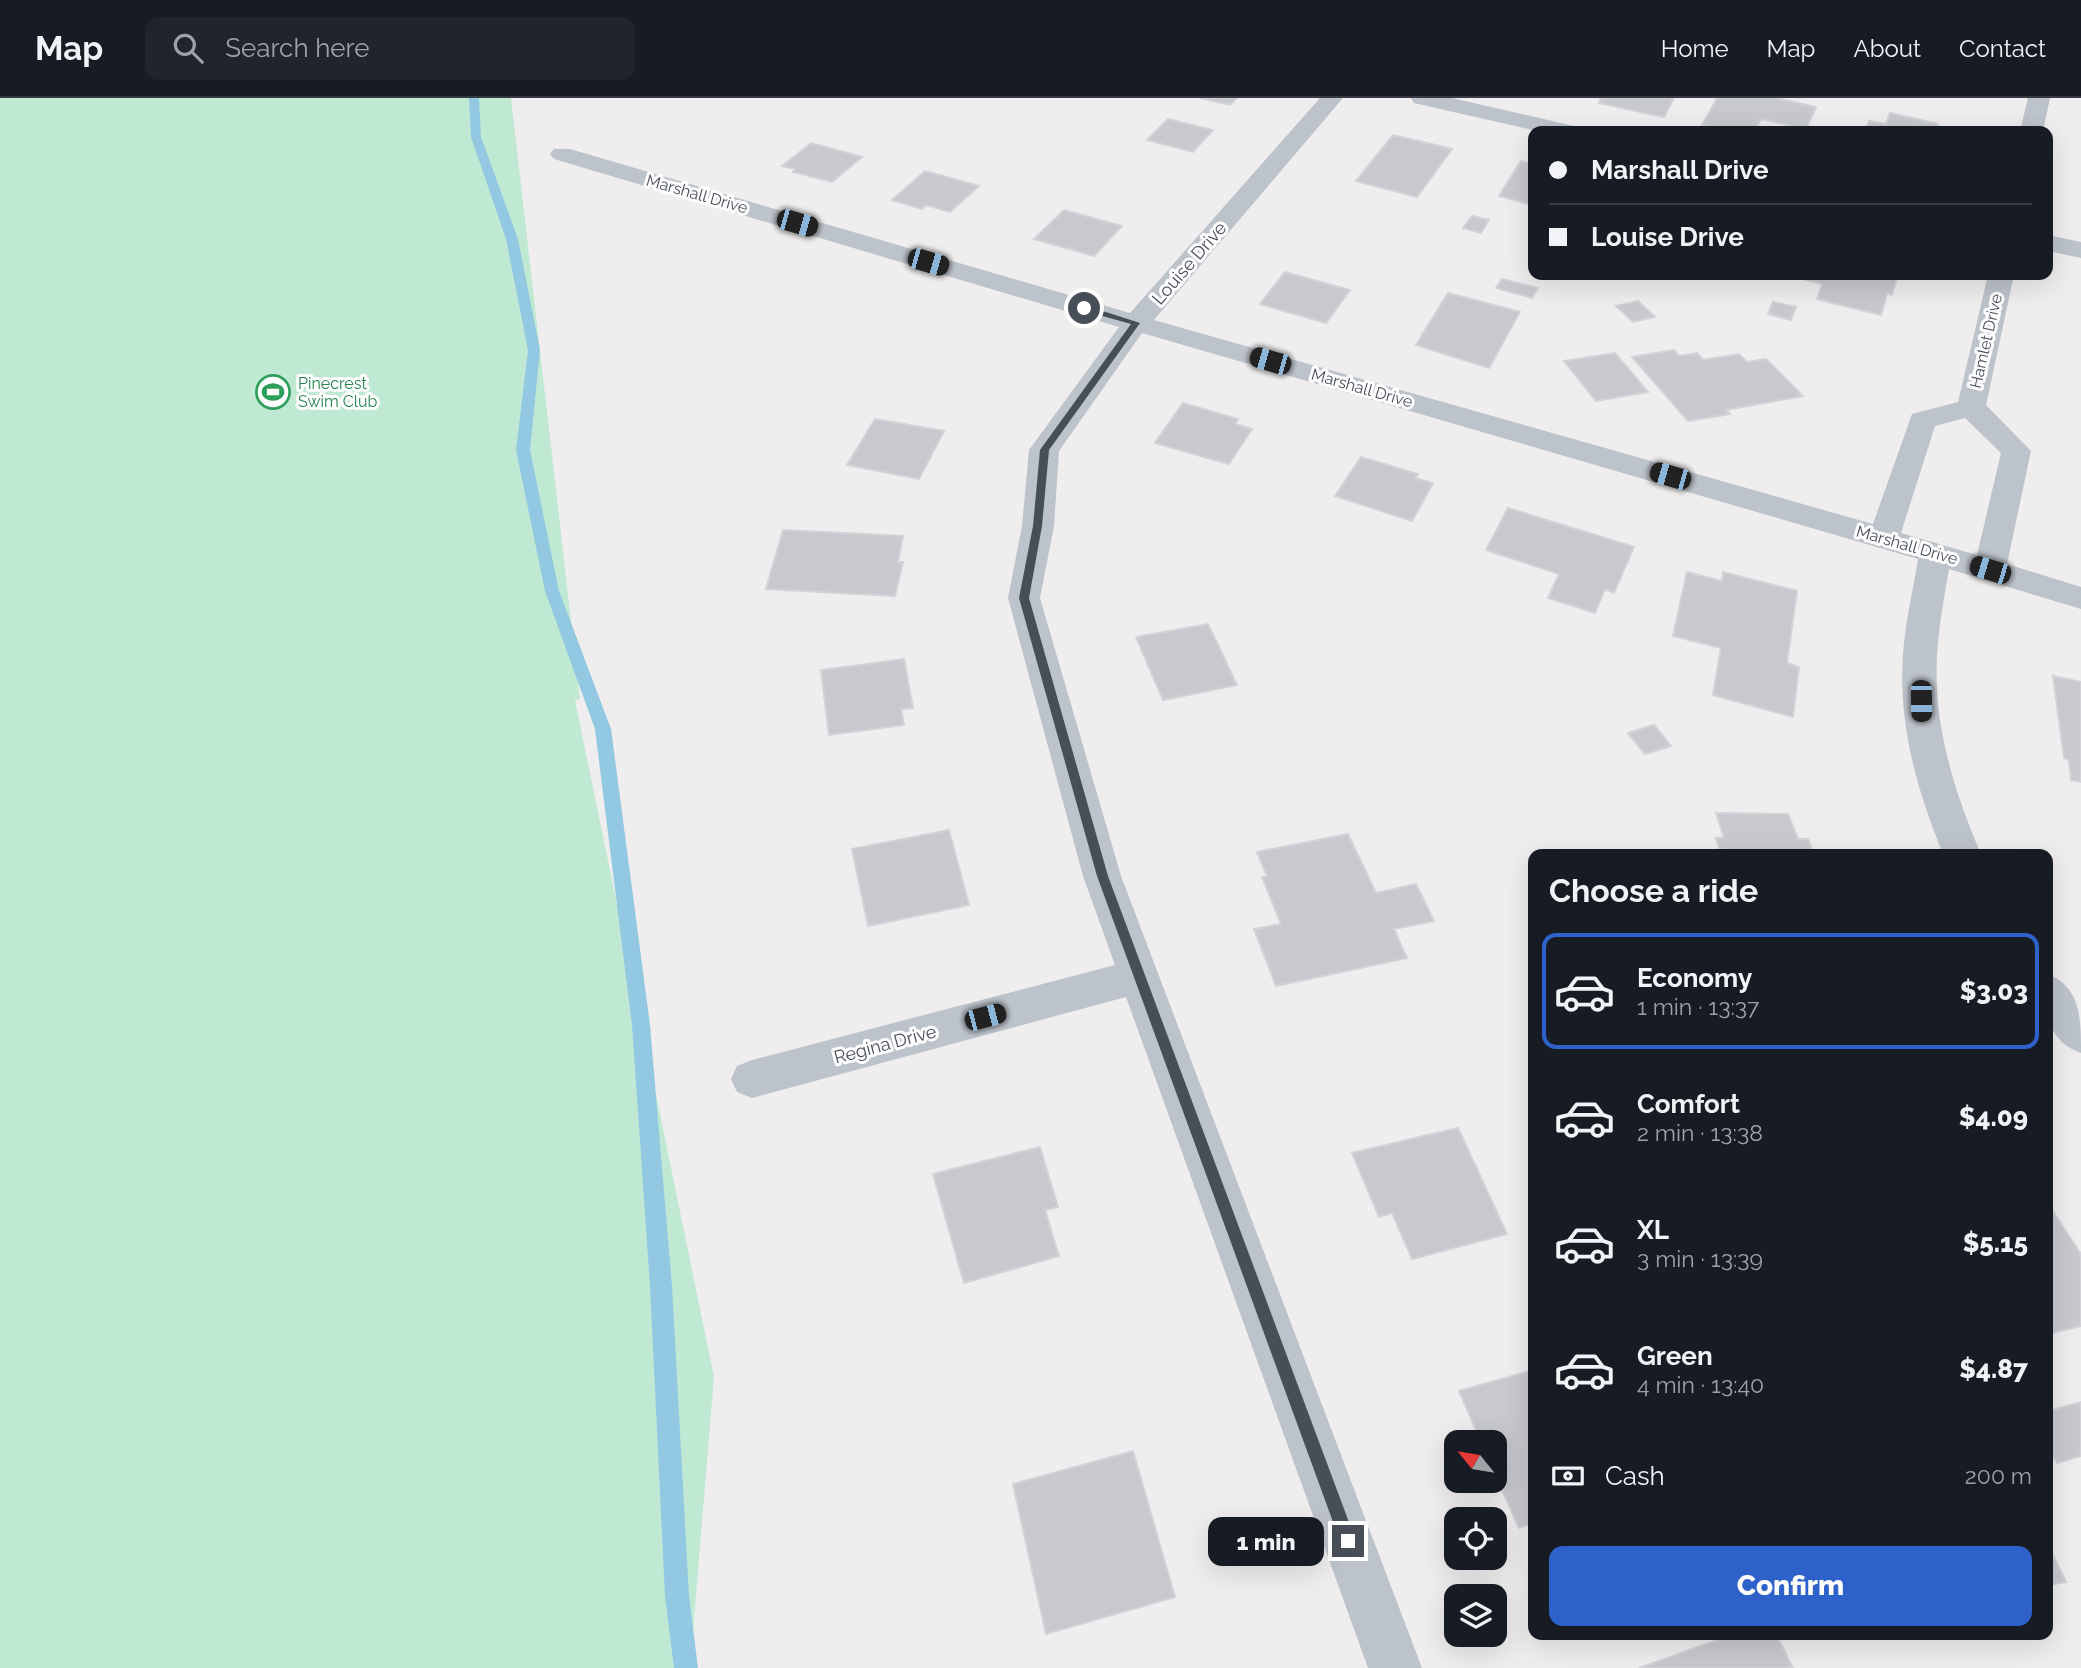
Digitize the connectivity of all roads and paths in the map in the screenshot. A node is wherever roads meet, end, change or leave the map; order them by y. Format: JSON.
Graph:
{"nodes":[{"id":1,"x":1332,"y":98,"type":"edge"},
{"id":2,"x":1422,"y":98,"type":"edge"},
{"id":3,"x":2039,"y":98,"type":"edge"},
{"id":4,"x":1544,"y":126,"type":"edge"},
{"id":5,"x":2033,"y":126,"type":"edge"},
{"id":6,"x":562,"y":154,"type":"dead end"},
{"id":7,"x":2053,"y":244,"type":"edge"},
{"id":8,"x":2081,"y":250,"type":"edge"},
{"id":9,"x":2000,"y":280,"type":"edge"},
{"id":10,"x":1136,"y":323,"type":"junction"},
{"id":11,"x":1970,"y":407,"type":"junction"},
{"id":12,"x":1884,"y":538,"type":"junction"},
{"id":13,"x":1935,"y":553,"type":"junction"},
{"id":14,"x":1990,"y":570,"type":"junction"},
{"id":15,"x":2081,"y":598,"type":"edge"},
{"id":16,"x":1960,"y":849,"type":"edge"},
{"id":17,"x":1140,"y":976,"type":"junction"},
{"id":18,"x":2053,"y":998,"type":"edge"},
{"id":19,"x":2081,"y":1035,"type":"edge"},
{"id":20,"x":752,"y":1079,"type":"dead end"},
{"id":21,"x":1395,"y":1668,"type":"edge"}],
"edges":[{"from":1,"to":10,"type":"street","name":"Louise Drive"},
{"from":2,"to":4,"type":"street"},
{"from":3,"to":5,"type":"street"},
{"from":6,"to":10,"type":"street","name":"Marshall Drive"},
{"from":7,"to":8,"type":"street"},
{"from":9,"to":11,"type":"street","name":"Hamlet Drive"},
{"from":10,"to":12,"type":"street","name":"Marshall Drive"},
{"from":10,"to":17,"type":"street","name":"Louise Drive"},
{"from":11,"to":12,"type":"street","name":"Hamlet Drive"},
{"from":11,"to":14,"type":"street","name":"Hamlet Drive"},
{"from":12,"to":13,"type":"street","name":"Marshall Drive"},
{"from":13,"to":14,"type":"street","name":"Marshall Drive"},
{"from":13,"to":16,"type":"street"},
{"from":14,"to":15,"type":"street","name":"Marshall Drive"},
{"from":17,"to":20,"type":"street","name":"Regina Drive"},
{"from":17,"to":21,"type":"street","name":"Louise Drive"},
{"from":18,"to":19,"type":"street"}]}
